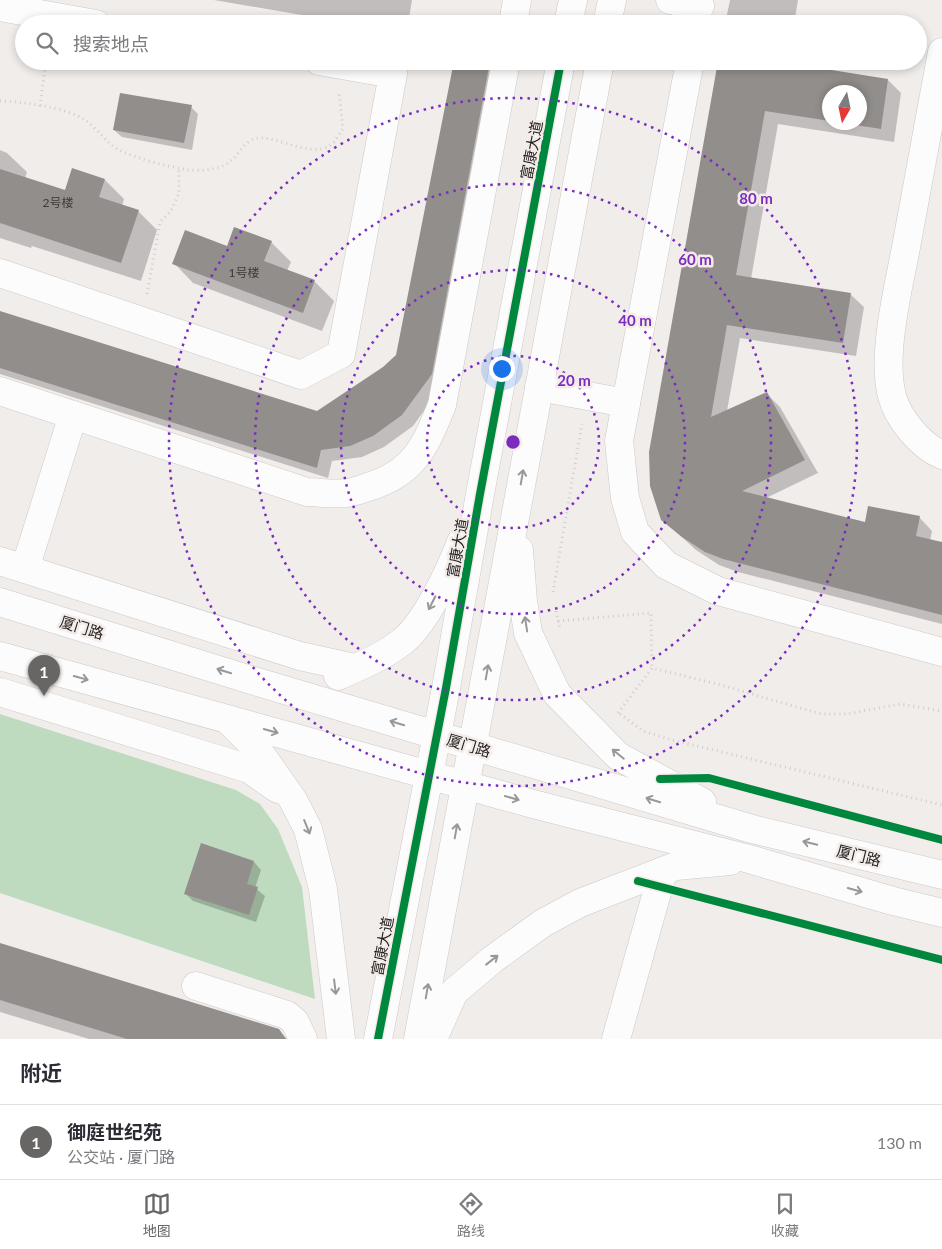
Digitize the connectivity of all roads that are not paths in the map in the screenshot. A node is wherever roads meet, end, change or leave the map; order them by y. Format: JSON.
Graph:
{"nodes":[{"id":1,"x":517,"y":0,"type":"edge"},
{"id":2,"x":573,"y":0,"type":"edge"},
{"id":3,"x":612,"y":0,"type":"edge"},
{"id":4,"x":670,"y":0,"type":"edge"},
{"id":5,"x":0,"y":8,"type":"edge"},
{"id":6,"x":699,"y":10,"type":"edge"},
{"id":7,"x":42,"y":15,"type":"edge"},
{"id":8,"x":514,"y":15,"type":"edge"},
{"id":9,"x":570,"y":15,"type":"edge"},
{"id":10,"x":609,"y":15,"type":"edge"},
{"id":11,"x":942,"y":52,"type":"edge"},
{"id":12,"x":369,"y":70,"type":"edge"},
{"id":13,"x":504,"y":70,"type":"edge"},
{"id":14,"x":559,"y":70,"type":"edge"},
{"id":15,"x":598,"y":70,"type":"edge"},
{"id":16,"x":688,"y":70,"type":"edge"},
{"id":17,"x":934,"y":140,"type":"edge"},
{"id":18,"x":0,"y":273,"type":"edge"},
{"id":19,"x":538,"y":387,"type":"junction"},
{"id":20,"x":0,"y":391,"type":"edge"},
{"id":21,"x":626,"y":403,"type":"junction"},
{"id":22,"x":73,"y":415,"type":"junction"},
{"id":23,"x":942,"y":455,"type":"edge"},
{"id":24,"x":480,"y":494,"type":"junction"},
{"id":25,"x":516,"y":506,"type":"junction"},
{"id":26,"x":13,"y":565,"type":"edge"},
{"id":27,"x":0,"y":602,"type":"edge"},
{"id":28,"x":942,"y":652,"type":"edge"},
{"id":29,"x":0,"y":656,"type":"edge"},
{"id":30,"x":354,"y":668,"type":"junction"},
{"id":31,"x":251,"y":680,"type":"junction"},
{"id":32,"x":0,"y":692,"type":"edge"},
{"id":33,"x":226,"y":719,"type":"junction"},
{"id":34,"x":437,"y":735,"type":"junction"},
{"id":35,"x":473,"y":746,"type":"junction"},
{"id":36,"x":428,"y":775,"type":"junction"},
{"id":37,"x":465,"y":785,"type":"junction"},
{"id":38,"x":293,"y":800,"type":"junction"},
{"id":39,"x":752,"y":829,"type":"junction"},
{"id":40,"x":749,"y":859,"type":"junction"},
{"id":41,"x":663,"y":871,"type":"junction"},
{"id":42,"x":942,"y":875,"type":"edge"},
{"id":43,"x":942,"y":913,"type":"edge"},
{"id":44,"x":196,"y":986,"type":"dead end"},
{"id":45,"x":434,"y":1038,"type":"edge"},
{"id":46,"x":303,"y":1039,"type":"edge"},
{"id":47,"x":340,"y":1039,"type":"edge"},
{"id":48,"x":378,"y":1039,"type":"edge"},
{"id":49,"x":616,"y":1039,"type":"edge"}],
"edges":[{"from":1,"to":8,"type":"street"},
{"from":2,"to":9,"type":"street"},
{"from":3,"to":10,"type":"street"},
{"from":4,"to":6,"type":"street"},
{"from":5,"to":7,"type":"street"},
{"from":11,"to":17,"type":"street"},
{"from":12,"to":18,"type":"street"},
{"from":13,"to":22,"type":"street"},
{"from":14,"to":24,"type":"street","name":"富康大道"},
{"from":15,"to":19,"type":"street"},
{"from":16,"to":21,"type":"street"},
{"from":17,"to":23,"type":"street"},
{"from":19,"to":21,"type":"street"},
{"from":25,"to":19,"type":"street","one_way":true},
{"from":20,"to":22,"type":"street"},
{"from":21,"to":28,"type":"street"},
{"from":22,"to":26,"type":"street"},
{"from":24,"to":30,"type":"street","one_way":true},
{"from":24,"to":34,"type":"street","name":"富康大道"},
{"from":35,"to":25,"type":"street","one_way":true},
{"from":39,"to":25,"type":"street","one_way":true},
{"from":26,"to":30,"type":"street"},
{"from":31,"to":27,"type":"street","name":"厦门路","one_way":true},
{"from":29,"to":33,"type":"street","one_way":true},
{"from":30,"to":31,"type":"street"},
{"from":34,"to":31,"type":"street","name":"厦门路","one_way":true},
{"from":32,"to":38,"type":"street"},
{"from":33,"to":36,"type":"street","one_way":true},
{"from":33,"to":38,"type":"street"},
{"from":34,"to":35,"type":"street","name":"厦门路"},
{"from":34,"to":36,"type":"street","name":"富康大道"},
{"from":35,"to":37,"type":"street"},
{"from":39,"to":35,"type":"street","name":"厦门路","one_way":true},
{"from":36,"to":37,"type":"street"},
{"from":36,"to":48,"type":"street","name":"富康大道"},
{"from":37,"to":40,"type":"street","one_way":true},
{"from":45,"to":37,"type":"street","one_way":true},
{"from":38,"to":47,"type":"street","one_way":true},
{"from":42,"to":39,"type":"street","name":"厦门路","one_way":true},
{"from":40,"to":41,"type":"street"},
{"from":40,"to":43,"type":"street","one_way":true},
{"from":45,"to":41,"type":"street","one_way":true},
{"from":41,"to":49,"type":"street"},
{"from":44,"to":46,"type":"street"}]}
